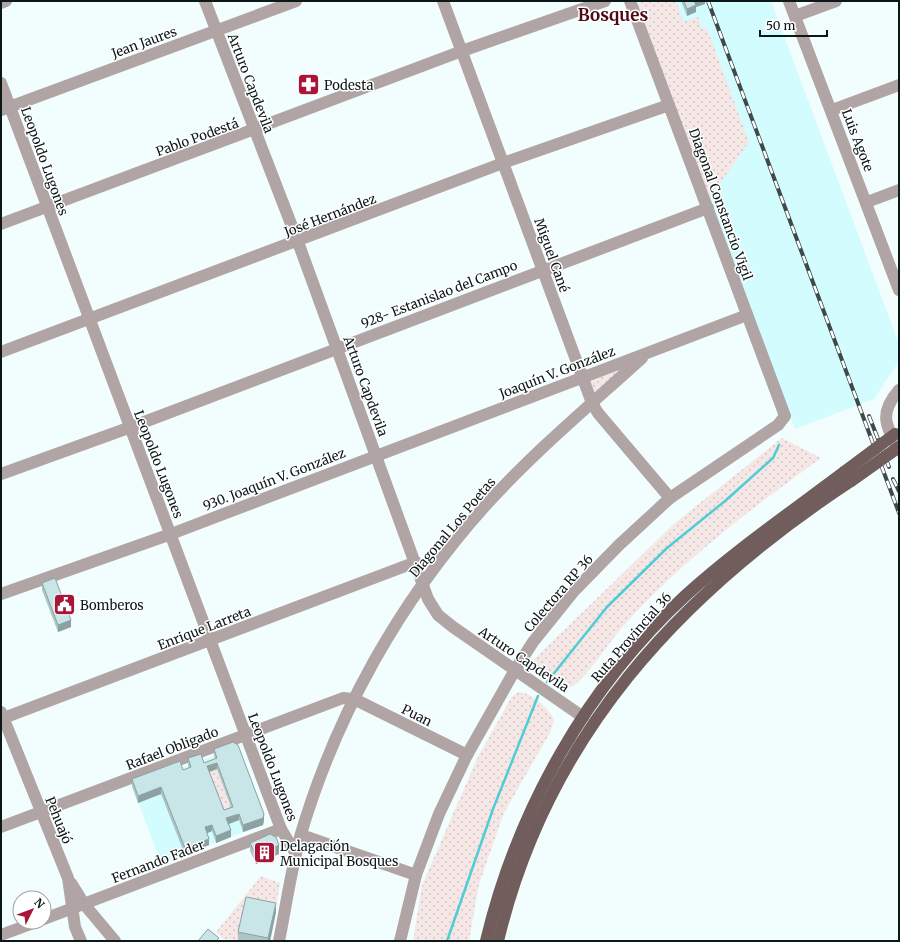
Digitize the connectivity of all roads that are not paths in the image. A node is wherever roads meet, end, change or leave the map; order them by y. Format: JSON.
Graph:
{"nodes":[{"id":1,"x":6,"y":1,"type":"edge"},
{"id":2,"x":205,"y":1,"type":"edge"},
{"id":3,"x":296,"y":1,"type":"edge"},
{"id":4,"x":443,"y":1,"type":"edge"},
{"id":5,"x":605,"y":1,"type":"edge"},
{"id":6,"x":630,"y":1,"type":"edge"},
{"id":7,"x":789,"y":1,"type":"edge"},
{"id":8,"x":836,"y":1,"type":"edge"},
{"id":9,"x":1,"y":3,"type":"edge"},
{"id":10,"x":795,"y":16,"type":"junction"},
{"id":11,"x":216,"y":31,"type":"junction"},
{"id":12,"x":462,"y":51,"type":"junction"},
{"id":13,"x":1,"y":82,"type":"edge"},
{"id":14,"x":899,"y":85,"type":"edge"},
{"id":15,"x":669,"y":105,"type":"junction"},
{"id":16,"x":6,"y":108,"type":"edge"},
{"id":17,"x":832,"y":110,"type":"junction"},
{"id":18,"x":254,"y":131,"type":"junction"},
{"id":19,"x":503,"y":163,"type":"junction"},
{"id":20,"x":899,"y":190,"type":"edge"},
{"id":21,"x":867,"y":202,"type":"junction"},
{"id":22,"x":46,"y":207,"type":"junction"},
{"id":23,"x":708,"y":208,"type":"junction"},
{"id":24,"x":1,"y":224,"type":"edge"},
{"id":25,"x":298,"y":242,"type":"junction"},
{"id":26,"x":542,"y":270,"type":"junction"},
{"id":27,"x":899,"y":290,"type":"edge"},
{"id":28,"x":747,"y":315,"type":"junction"},
{"id":29,"x":88,"y":319,"type":"junction"},
{"id":30,"x":337,"y":348,"type":"junction"},
{"id":31,"x":1,"y":352,"type":"edge"},
{"id":32,"x":647,"y":354,"type":"junction"},
{"id":33,"x":582,"y":377,"type":"junction"},
{"id":34,"x":899,"y":390,"type":"edge"},
{"id":35,"x":592,"y":403,"type":"junction"},
{"id":36,"x":785,"y":416,"type":"joint"},
{"id":37,"x":131,"y":427,"type":"junction"},
{"id":38,"x":897,"y":432,"type":"edge"},
{"id":39,"x":899,"y":446,"type":"edge"},
{"id":40,"x":899,"y":450,"type":"edge"},
{"id":41,"x":376,"y":456,"type":"junction"},
{"id":42,"x":1,"y":474,"type":"edge"},
{"id":43,"x":848,"y":477,"type":"junction"},
{"id":44,"x":670,"y":498,"type":"junction"},
{"id":45,"x":171,"y":534,"type":"junction"},
{"id":46,"x":416,"y":562,"type":"junction"},
{"id":47,"x":422,"y":582,"type":"junction"},
{"id":48,"x":1,"y":594,"type":"edge"},
{"id":49,"x":212,"y":640,"type":"junction"},
{"id":50,"x":515,"y":670,"type":"junction"},
{"id":51,"x":354,"y":699,"type":"junction"},
{"id":52,"x":2,"y":716,"type":"edge"},
{"id":53,"x":584,"y":717,"type":"junction"},
{"id":54,"x":246,"y":735,"type":"junction"},
{"id":55,"x":467,"y":755,"type":"junction"},
{"id":56,"x":41,"y":813,"type":"junction"},
{"id":57,"x":1,"y":827,"type":"edge"},
{"id":58,"x":281,"y":829,"type":"junction"},
{"id":59,"x":301,"y":835,"type":"junction"},
{"id":60,"x":532,"y":838,"type":"junction"},
{"id":61,"x":296,"y":854,"type":"junction"},
{"id":62,"x":416,"y":875,"type":"junction"},
{"id":63,"x":68,"y":878,"type":"junction"},
{"id":64,"x":84,"y":904,"type":"junction"},
{"id":65,"x":495,"y":905,"type":"junction"},
{"id":66,"x":72,"y":909,"type":"junction"},
{"id":67,"x":52,"y":916,"type":"edge"},
{"id":68,"x":14,"y":930,"type":"edge"},
{"id":69,"x":1,"y":935,"type":"edge"},
{"id":70,"x":80,"y":941,"type":"edge"},
{"id":71,"x":115,"y":941,"type":"edge"},
{"id":72,"x":279,"y":941,"type":"edge"},
{"id":73,"x":400,"y":941,"type":"edge"},
{"id":74,"x":480,"y":941,"type":"edge"},
{"id":75,"x":486,"y":941,"type":"edge"},
{"id":76,"x":498,"y":941,"type":"edge"},
{"id":77,"x":507,"y":941,"type":"edge"}],
"edges":[{"from":1,"to":9,"type":"street"},
{"from":2,"to":11,"type":"street","name":"Arturo Capdevila"},
{"from":3,"to":11,"type":"street","name":"Jean Jaures"},
{"from":4,"to":12,"type":"street","name":"Miguel Cané"},
{"from":5,"to":12,"type":"street","name":"Pablo Podestá"},
{"from":6,"to":15,"type":"street","name":"Diagonal Constancio Vigil"},
{"from":7,"to":10,"type":"street","name":"Luis Agote"},
{"from":8,"to":10,"type":"street"},
{"from":10,"to":17,"type":"street","name":"Luis Agote"},
{"from":11,"to":16,"type":"street","name":"Jean Jaures"},
{"from":11,"to":18,"type":"street","name":"Arturo Capdevila"},
{"from":12,"to":18,"type":"street","name":"Pablo Podestá"},
{"from":12,"to":19,"type":"street","name":"Miguel Cané"},
{"from":13,"to":16,"type":"street","name":"Leopoldo Lugones"},
{"from":14,"to":17,"type":"street"},
{"from":15,"to":19,"type":"street","name":"José Hernández"},
{"from":15,"to":23,"type":"street","name":"Diagonal Constancio Vigil"},
{"from":16,"to":22,"type":"street","name":"Leopoldo Lugones"},
{"from":17,"to":21,"type":"street","name":"Luis Agote"},
{"from":18,"to":22,"type":"street","name":"Pablo Podestá"},
{"from":18,"to":25,"type":"street","name":"Arturo Capdevila"},
{"from":19,"to":25,"type":"street","name":"José Hernández"},
{"from":19,"to":26,"type":"street","name":"Miguel Cané"},
{"from":20,"to":21,"type":"street"},
{"from":21,"to":27,"type":"street","name":"Luis Agote"},
{"from":22,"to":24,"type":"street","name":"Pablo Podestá"},
{"from":22,"to":29,"type":"street","name":"Leopoldo Lugones"},
{"from":23,"to":26,"type":"street","name":"928- Estanislao del Campo"},
{"from":23,"to":28,"type":"street","name":"Diagonal Constancio Vigil"},
{"from":25,"to":29,"type":"street","name":"José Hernández"},
{"from":25,"to":30,"type":"street","name":"Arturo Capdevila"},
{"from":26,"to":30,"type":"street","name":"928- Estanislao del Campo"},
{"from":26,"to":33,"type":"street","name":"Miguel Cané"},
{"from":28,"to":32,"type":"street","name":"Joaquín V. González"},
{"from":28,"to":36,"type":"street","name":"Diagonal Constancio Vigil"},
{"from":29,"to":31,"type":"street","name":"José Hernández"},
{"from":29,"to":37,"type":"street","name":"Leopoldo Lugones"},
{"from":30,"to":37,"type":"street","name":"928- Estanislao del Campo"},
{"from":30,"to":41,"type":"street","name":"Arturo Capdevila"},
{"from":32,"to":33,"type":"street","name":"Joaquín V. González"},
{"from":32,"to":35,"type":"street","name":"Diagonal Los Poetas"},
{"from":33,"to":35,"type":"street","name":"Miguel Cané"},
{"from":33,"to":41,"type":"street","name":"Joaquín V. González"},
{"from":34,"to":40,"type":"street"},
{"from":35,"to":44,"type":"street","name":"Miguel Cané"},
{"from":35,"to":47,"type":"street","name":"Diagonal Los Poetas"},
{"from":36,"to":44,"type":"street","name":"Colectora RP 36"},
{"from":37,"to":42,"type":"street","name":"928- Estanislao del Campo"},
{"from":37,"to":45,"type":"street","name":"Leopoldo Lugones"},
{"from":38,"to":43,"type":"main road","name":"Ruta Provincial 36","bridge":true},
{"from":39,"to":43,"type":"main road","name":"Ruta Provincial 36","bridge":true},
{"from":41,"to":45,"type":"street","name":"930. Joaquín V. González"},
{"from":41,"to":46,"type":"street","name":"Arturo Capdevila"},
{"from":43,"to":53,"type":"main road","name":"Ruta Provincial 36"},
{"from":43,"to":60,"type":"main road","name":"Ruta Provincial 36"},
{"from":44,"to":50,"type":"street","name":"Colectora RP 36"},
{"from":45,"to":48,"type":"street","name":"930. Joaquín V. González"},
{"from":45,"to":49,"type":"street","name":"Leopoldo Lugones"},
{"from":46,"to":47,"type":"street","name":"Arturo Capdevila"},
{"from":46,"to":49,"type":"street","name":"Enrique Larreta"},
{"from":47,"to":50,"type":"street","name":"Arturo Capdevila"},
{"from":47,"to":51,"type":"street","name":"Diagonal Los Poetas"},
{"from":49,"to":52,"type":"street","name":"Enrique Larreta"},
{"from":49,"to":54,"type":"street","name":"Leopoldo Lugones"},
{"from":50,"to":53,"type":"street","name":"Arturo Capdevila"},
{"from":50,"to":55,"type":"street","name":"Colectora RP 36"},
{"from":51,"to":54,"type":"street","name":"Rafael Obligado"},
{"from":51,"to":55,"type":"street","name":"Puan"},
{"from":51,"to":59,"type":"street","name":"Diagonal Los Poetas"},
{"from":52,"to":56,"type":"street","name":"Pehuajó"},
{"from":53,"to":65,"type":"main road","name":"Ruta Provincial 36"},
{"from":54,"to":56,"type":"street","name":"Rafael Obligado"},
{"from":54,"to":58,"type":"street","name":"Leopoldo Lugones"},
{"from":55,"to":62,"type":"street","name":"Colectora RP 36"},
{"from":56,"to":57,"type":"street","name":"Rafael Obligado"},
{"from":56,"to":63,"type":"street","name":"Pehuajó"},
{"from":58,"to":61,"type":"street","name":"Leopoldo Lugones"},
{"from":58,"to":64,"type":"street","name":"Fernando Fader"},
{"from":59,"to":61,"type":"street","name":"Diagonal Los Poetas"},
{"from":59,"to":62,"type":"street"},
{"from":60,"to":76,"type":"main road","name":"Ruta Provincial 36"},
{"from":60,"to":77,"type":"main road"},
{"from":61,"to":72,"type":"street","name":"Diagonal Los Poetas"},
{"from":62,"to":73,"type":"street","name":"Colectora RP 36"},
{"from":63,"to":64,"type":"street"},
{"from":63,"to":66,"type":"street","name":"Pehuajó"},
{"from":64,"to":66,"type":"street","name":"Fernando Fader"},
{"from":64,"to":71,"type":"street"},
{"from":65,"to":74,"type":"main road"},
{"from":65,"to":75,"type":"main road","name":"Ruta Provincial 36"},
{"from":66,"to":67,"type":"street","name":"Fernando Fader"},
{"from":66,"to":70,"type":"street","name":"Pehuajó"},
{"from":68,"to":69,"type":"street"}]}
